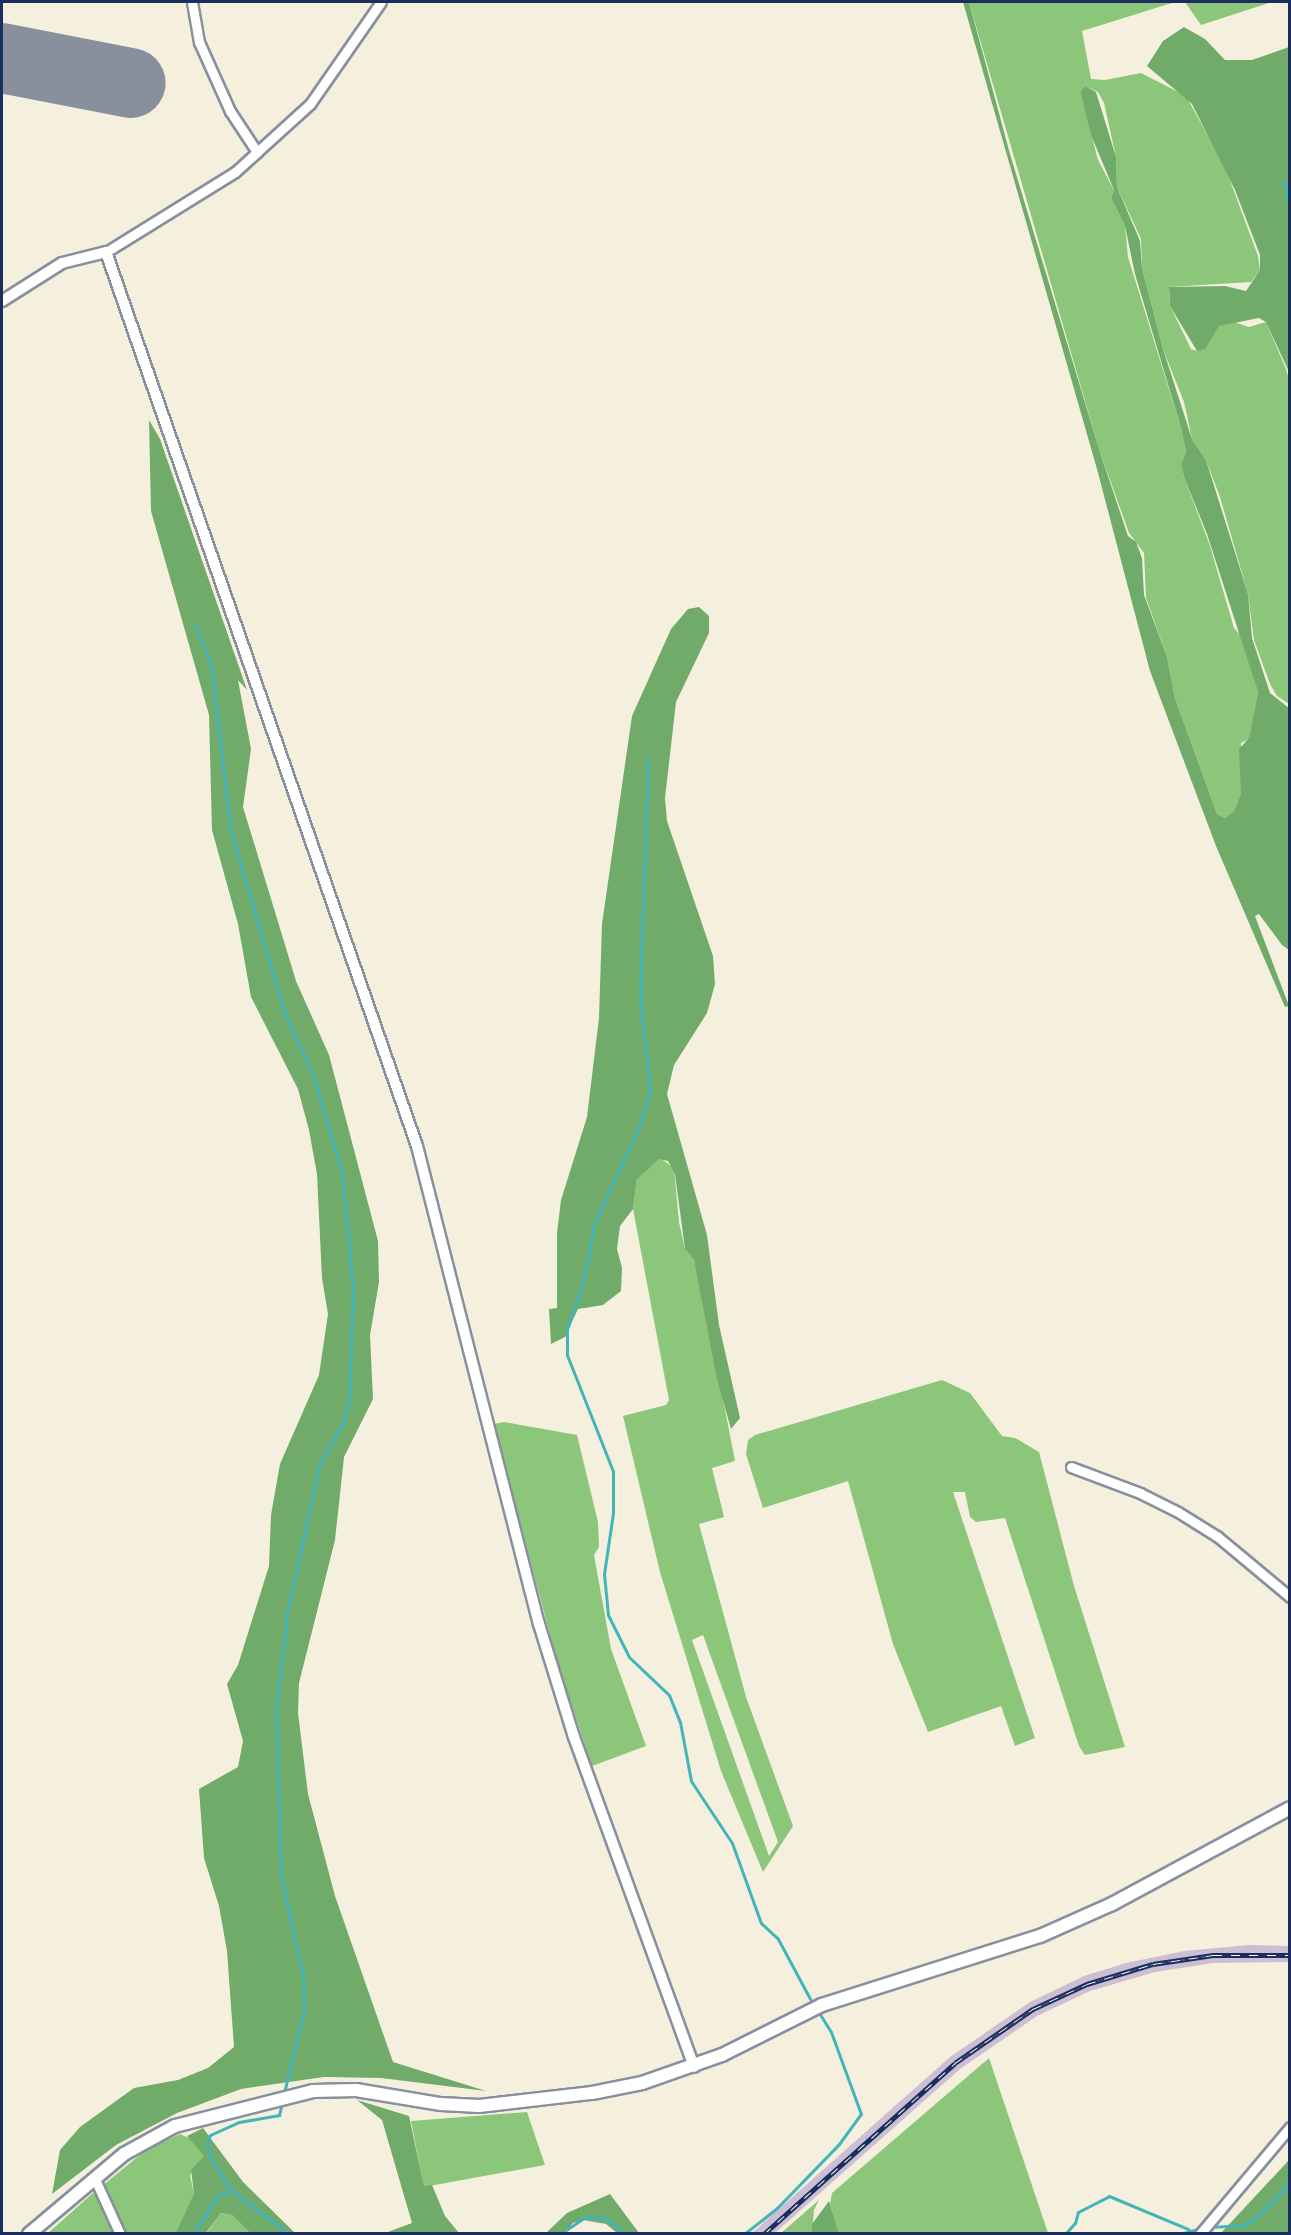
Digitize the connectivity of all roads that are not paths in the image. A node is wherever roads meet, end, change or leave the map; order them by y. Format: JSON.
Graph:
{"nodes":[{"id":1,"x":192,"y":2,"type":"edge"},
{"id":2,"x":381,"y":2,"type":"edge"},
{"id":3,"x":257,"y":152,"type":"junction"},
{"id":4,"x":106,"y":252,"type":"junction"},
{"id":5,"x":2,"y":301,"type":"edge"},
{"id":6,"x":1071,"y":1467,"type":"dead end"},
{"id":7,"x":1290,"y":1597,"type":"edge"},
{"id":8,"x":1290,"y":1808,"type":"edge"},
{"id":9,"x":694,"y":2067,"type":"junction"},
{"id":10,"x":1290,"y":2127,"type":"edge"},
{"id":11,"x":94,"y":2177,"type":"junction"},
{"id":12,"x":29,"y":2234,"type":"edge"},
{"id":13,"x":120,"y":2234,"type":"edge"},
{"id":14,"x":1200,"y":2234,"type":"edge"}],
"edges":[{"from":1,"to":3,"type":"street"},
{"from":2,"to":3,"type":"street"},
{"from":3,"to":4,"type":"street"},
{"from":4,"to":5,"type":"street"},
{"from":4,"to":9,"type":"street"},
{"from":6,"to":7,"type":"street"},
{"from":8,"to":9,"type":"main road"},
{"from":9,"to":11,"type":"main road"},
{"from":10,"to":14,"type":"street"},
{"from":11,"to":12,"type":"main road"},
{"from":11,"to":13,"type":"street"}]}
